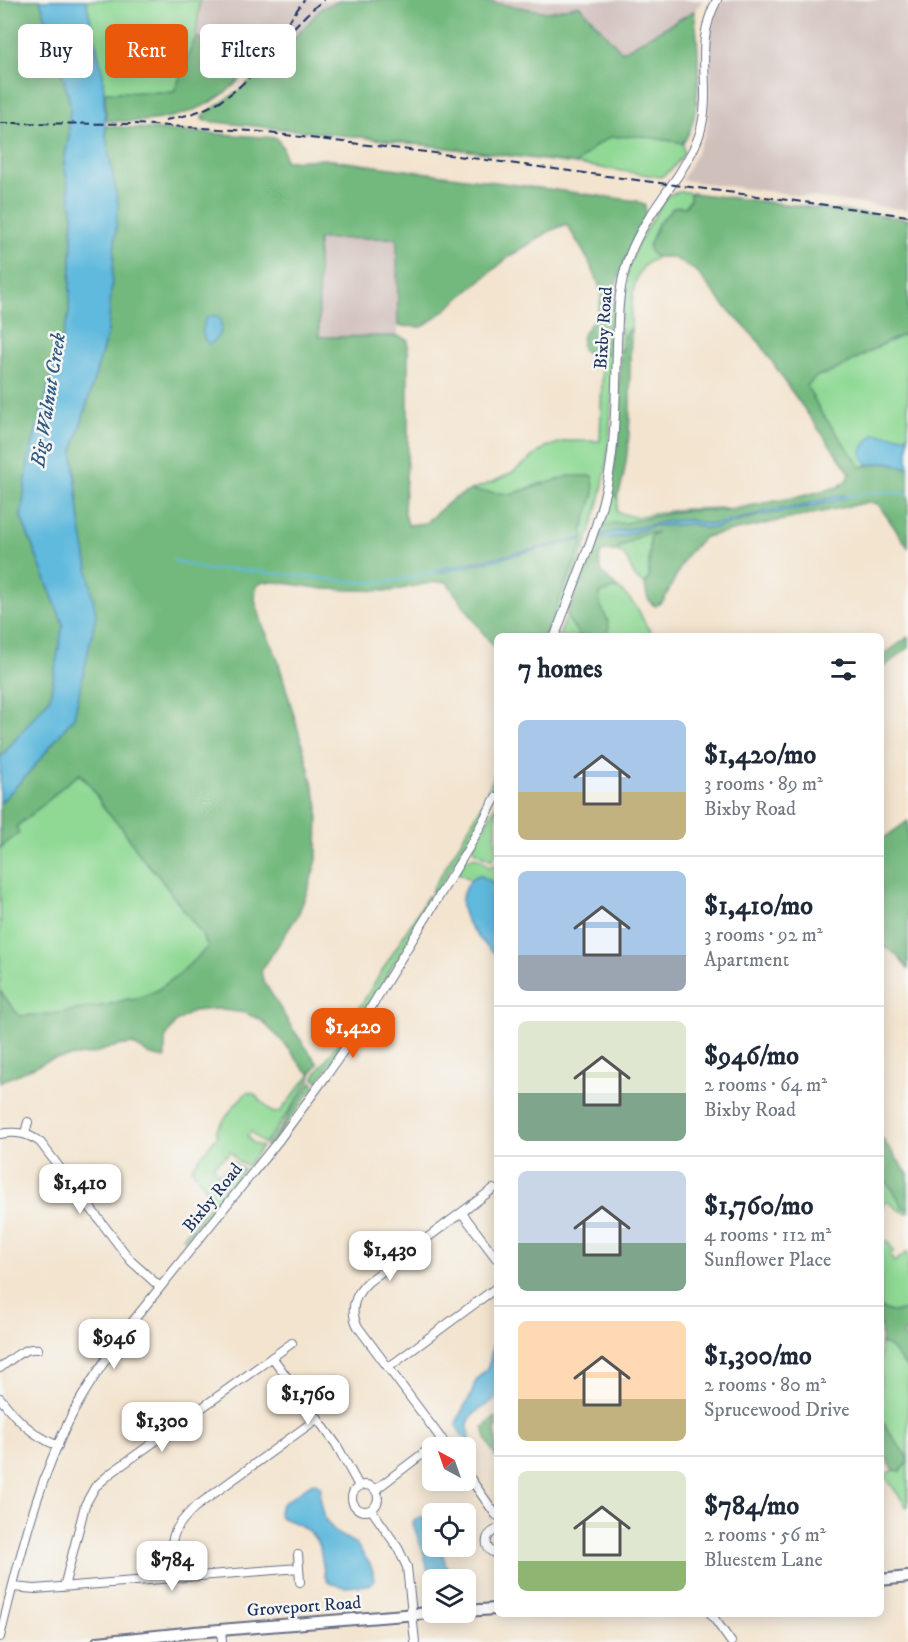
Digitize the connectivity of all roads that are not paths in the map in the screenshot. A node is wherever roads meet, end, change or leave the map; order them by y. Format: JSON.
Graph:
{"nodes":[{"id":1,"x":717,"y":0,"type":"edge"},
{"id":2,"x":556,"y":633,"type":"edge"},
{"id":3,"x":494,"y":801,"type":"edge"},
{"id":4,"x":28,"y":1122,"type":"dead end"},
{"id":5,"x":25,"y":1133,"type":"junction"},
{"id":6,"x":0,"y":1134,"type":"edge"},
{"id":7,"x":493,"y":1189,"type":"dead end"},
{"id":8,"x":462,"y":1213,"type":"junction"},
{"id":9,"x":494,"y":1255,"type":"edge"},
{"id":10,"x":160,"y":1287,"type":"junction"},
{"id":11,"x":494,"y":1289,"type":"edge"},
{"id":12,"x":292,"y":1342,"type":"dead end"},
{"id":13,"x":38,"y":1349,"type":"dead end"},
{"id":14,"x":272,"y":1357,"type":"junction"},
{"id":15,"x":388,"y":1367,"type":"junction"},
{"id":16,"x":0,"y":1368,"type":"edge"},
{"id":17,"x":0,"y":1398,"type":"edge"},
{"id":18,"x":318,"y":1418,"type":"junction"},
{"id":19,"x":440,"y":1437,"type":"edge"},
{"id":20,"x":58,"y":1446,"type":"junction"},
{"id":21,"x":422,"y":1454,"type":"edge"},
{"id":22,"x":359,"y":1486,"type":"junction"},
{"id":23,"x":476,"y":1487,"type":"edge"},
{"id":24,"x":375,"y":1490,"type":"junction"},
{"id":25,"x":371,"y":1509,"type":"junction"},
{"id":26,"x":494,"y":1512,"type":"edge"},
{"id":27,"x":494,"y":1531,"type":"edge"},
{"id":28,"x":494,"y":1553,"type":"edge"},
{"id":29,"x":298,"y":1555,"type":"dead end"},
{"id":30,"x":299,"y":1568,"type":"junction"},
{"id":31,"x":908,"y":1577,"type":"edge"},
{"id":32,"x":174,"y":1579,"type":"junction"},
{"id":33,"x":884,"y":1580,"type":"edge"},
{"id":34,"x":300,"y":1582,"type":"dead end"},
{"id":35,"x":13,"y":1587,"type":"junction"},
{"id":36,"x":64,"y":1587,"type":"junction"},
{"id":37,"x":494,"y":1609,"type":"edge"},
{"id":38,"x":476,"y":1610,"type":"edge"},
{"id":39,"x":422,"y":1614,"type":"edge"},
{"id":40,"x":411,"y":1615,"type":"junction"},
{"id":41,"x":713,"y":1617,"type":"edge"},
{"id":42,"x":221,"y":1630,"type":"junction"},
{"id":43,"x":0,"y":1637,"type":"edge"},
{"id":44,"x":98,"y":1642,"type":"edge"},
{"id":45,"x":222,"y":1642,"type":"edge"},
{"id":46,"x":414,"y":1642,"type":"edge"},
{"id":47,"x":731,"y":1642,"type":"edge"}],
"edges":[{"from":1,"to":2,"type":"street","name":"Bixby Road"},
{"from":3,"to":10,"type":"street","name":"Bixby Road"},
{"from":4,"to":5,"type":"street"},
{"from":5,"to":6,"type":"street"},
{"from":5,"to":10,"type":"street"},
{"from":7,"to":8,"type":"street"},
{"from":8,"to":9,"type":"street"},
{"from":8,"to":15,"type":"street"},
{"from":10,"to":20,"type":"street","name":"Bixby Road"},
{"from":11,"to":15,"type":"street"},
{"from":12,"to":14,"type":"street"},
{"from":13,"to":16,"type":"street"},
{"from":14,"to":18,"type":"street"},
{"from":14,"to":36,"type":"street"},
{"from":15,"to":19,"type":"street"},
{"from":17,"to":20,"type":"street"},
{"from":18,"to":22,"type":"street"},
{"from":18,"to":32,"type":"street"},
{"from":20,"to":35,"type":"street","name":"Bixby Road"},
{"from":21,"to":24,"type":"street"},
{"from":22,"to":24,"type":"street"},
{"from":22,"to":25,"type":"street"},
{"from":23,"to":26,"type":"street"},
{"from":24,"to":25,"type":"street"},
{"from":25,"to":40,"type":"street"},
{"from":27,"to":28,"type":"street"},
{"from":29,"to":30,"type":"street"},
{"from":30,"to":32,"type":"street"},
{"from":30,"to":34,"type":"street"},
{"from":31,"to":33,"type":"main road"},
{"from":32,"to":36,"type":"street"},
{"from":35,"to":36,"type":"street"},
{"from":35,"to":43,"type":"street","name":"Bixby Road"},
{"from":37,"to":38,"type":"main road"},
{"from":39,"to":40,"type":"main road","name":"Groveport Road"},
{"from":40,"to":42,"type":"main road","name":"Groveport Road"},
{"from":40,"to":46,"type":"street"},
{"from":41,"to":47,"type":"street"},
{"from":42,"to":44,"type":"main road","name":"Groveport Road"},
{"from":42,"to":45,"type":"street"}]}
